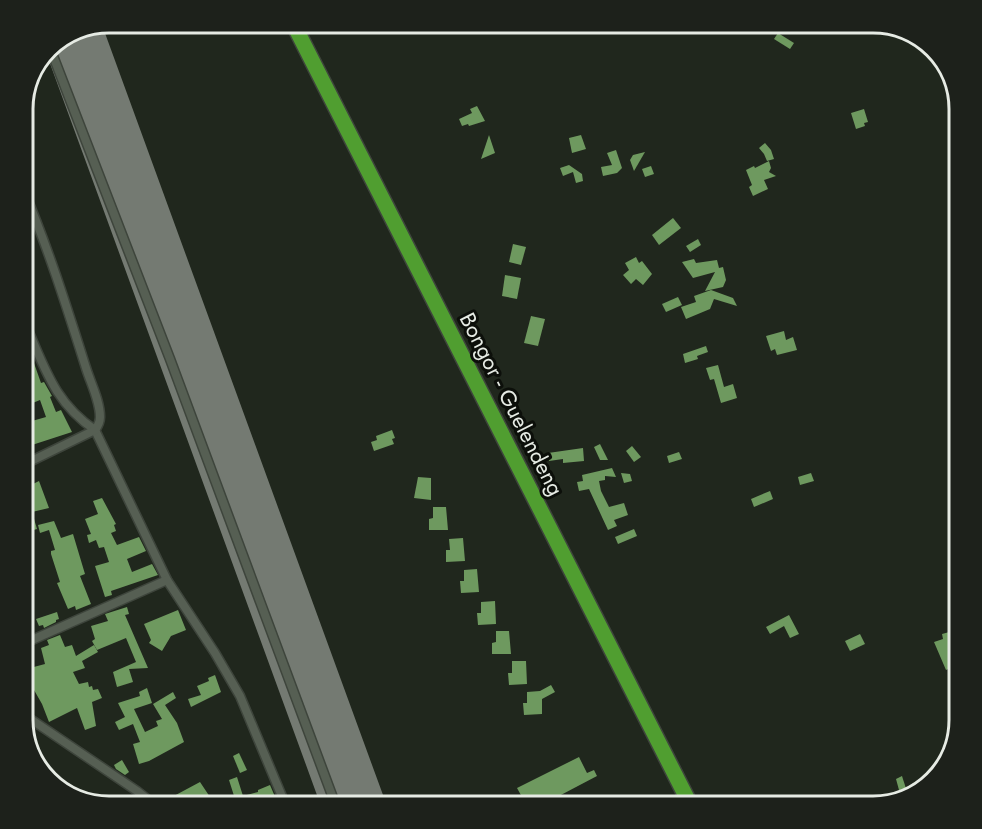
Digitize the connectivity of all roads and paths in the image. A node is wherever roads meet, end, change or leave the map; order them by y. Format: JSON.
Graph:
{"nodes":[{"id":1,"x":299,"y":33,"type":"edge"},
{"id":2,"x":54,"y":58,"type":"edge"},
{"id":3,"x":33,"y":213,"type":"edge"},
{"id":4,"x":33,"y":340,"type":"edge"},
{"id":5,"x":95,"y":430,"type":"junction"},
{"id":6,"x":33,"y":460,"type":"edge"},
{"id":7,"x":167,"y":580,"type":"junction"},
{"id":8,"x":33,"y":640,"type":"edge"},
{"id":9,"x":33,"y":721,"type":"edge"},
{"id":10,"x":142,"y":796,"type":"edge"},
{"id":11,"x":281,"y":796,"type":"edge"},
{"id":12,"x":332,"y":796,"type":"edge"},
{"id":13,"x":685,"y":796,"type":"edge"}],
"edges":[{"from":1,"to":13,"type":"highway","name":"Bongor - Guelendeng"},
{"from":2,"to":12,"type":"street"},
{"from":3,"to":5,"type":"street"},
{"from":4,"to":5,"type":"street"},
{"from":5,"to":6,"type":"street"},
{"from":5,"to":7,"type":"street"},
{"from":7,"to":8,"type":"street"},
{"from":7,"to":11,"type":"street"},
{"from":9,"to":10,"type":"street"}]}
